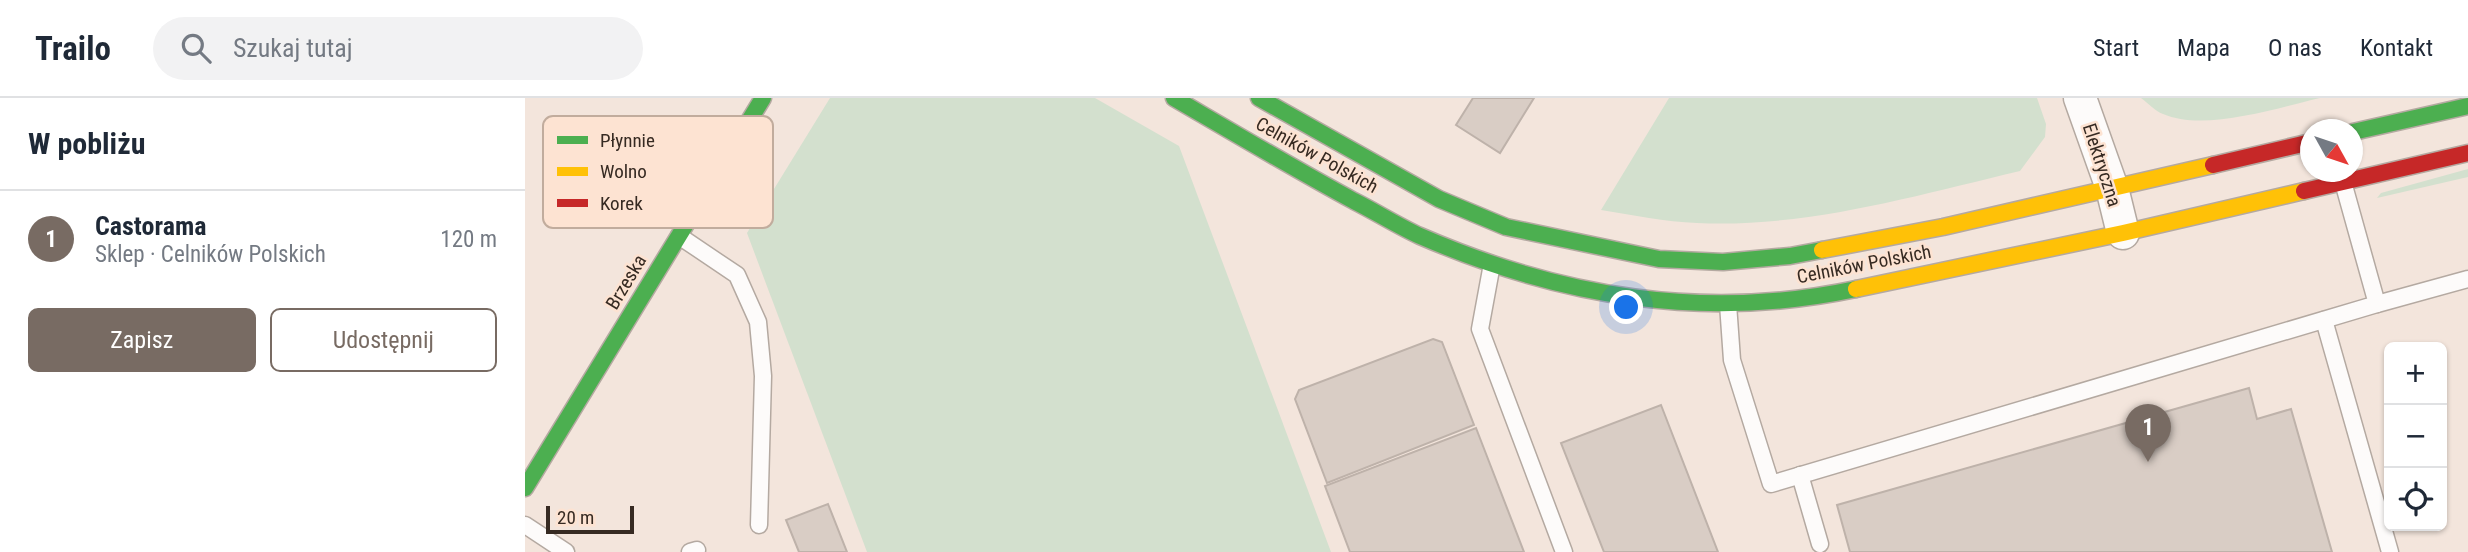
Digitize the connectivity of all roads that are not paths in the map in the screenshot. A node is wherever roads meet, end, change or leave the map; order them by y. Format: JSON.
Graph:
{"nodes":[{"id":1,"x":763,"y":98,"type":"edge"},
{"id":2,"x":1174,"y":98,"type":"edge"},
{"id":3,"x":1259,"y":98,"type":"edge"},
{"id":4,"x":2080,"y":98,"type":"edge"},
{"id":5,"x":2468,"y":106,"type":"edge"},
{"id":6,"x":752,"y":116,"type":"edge"},
{"id":7,"x":2363,"y":130,"type":"edge"},
{"id":8,"x":2300,"y":145,"type":"edge"},
{"id":9,"x":2468,"y":153,"type":"edge"},
{"id":10,"x":2363,"y":177,"type":"edge"},
{"id":11,"x":2343,"y":182,"type":"joint"},
{"id":12,"x":2112,"y":188,"type":"junction"},
{"id":13,"x":1506,"y":227,"type":"junction"},
{"id":14,"x":684,"y":228,"type":"edge"},
{"id":15,"x":2123,"y":233,"type":"junction"},
{"id":16,"x":679,"y":236,"type":"junction"},
{"id":17,"x":1492,"y":264,"type":"junction"},
{"id":18,"x":2468,"y":279,"type":"edge"},
{"id":19,"x":1728,"y":304,"type":"junction"},
{"id":20,"x":2377,"y":304,"type":"junction"},
{"id":21,"x":2324,"y":320,"type":"junction"},
{"id":22,"x":1800,"y":475,"type":"junction"},
{"id":23,"x":525,"y":488,"type":"edge"},
{"id":24,"x":525,"y":525,"type":"edge"},
{"id":25,"x":759,"y":525,"type":"dead end"},
{"id":26,"x":1820,"y":544,"type":"dead end"},
{"id":27,"x":566,"y":552,"type":"edge"},
{"id":28,"x":1564,"y":552,"type":"edge"},
{"id":29,"x":2390,"y":552,"type":"edge"}],
"edges":[{"from":1,"to":6,"type":"street","name":"Brzeska"},
{"from":2,"to":17,"type":"street","name":"Celników Polskich"},
{"from":3,"to":13,"type":"street","name":"Celników Polskich"},
{"from":4,"to":12,"type":"street","name":"Elektryczna"},
{"from":5,"to":7,"type":"street"},
{"from":8,"to":12,"type":"street","name":"Celników Polskich"},
{"from":9,"to":10,"type":"street","name":"Celników Polskich"},
{"from":11,"to":15,"type":"street","name":"Celników Polskich"},
{"from":11,"to":20,"type":"lane"},
{"from":12,"to":13,"type":"street","name":"Celników Polskich"},
{"from":12,"to":15,"type":"street","name":"Elektryczna"},
{"from":13,"to":17,"type":"street"},
{"from":14,"to":16,"type":"street","name":"Brzeska"},
{"from":15,"to":19,"type":"street","name":"Celników Polskich"},
{"from":16,"to":23,"type":"street","name":"Brzeska"},
{"from":16,"to":25,"type":"lane"},
{"from":17,"to":19,"type":"street","name":"Celników Polskich"},
{"from":17,"to":28,"type":"lane"},
{"from":18,"to":20,"type":"lane"},
{"from":19,"to":22,"type":"lane"},
{"from":20,"to":21,"type":"lane"},
{"from":21,"to":22,"type":"lane"},
{"from":21,"to":29,"type":"lane"},
{"from":22,"to":26,"type":"lane"},
{"from":24,"to":27,"type":"lane"}]}
